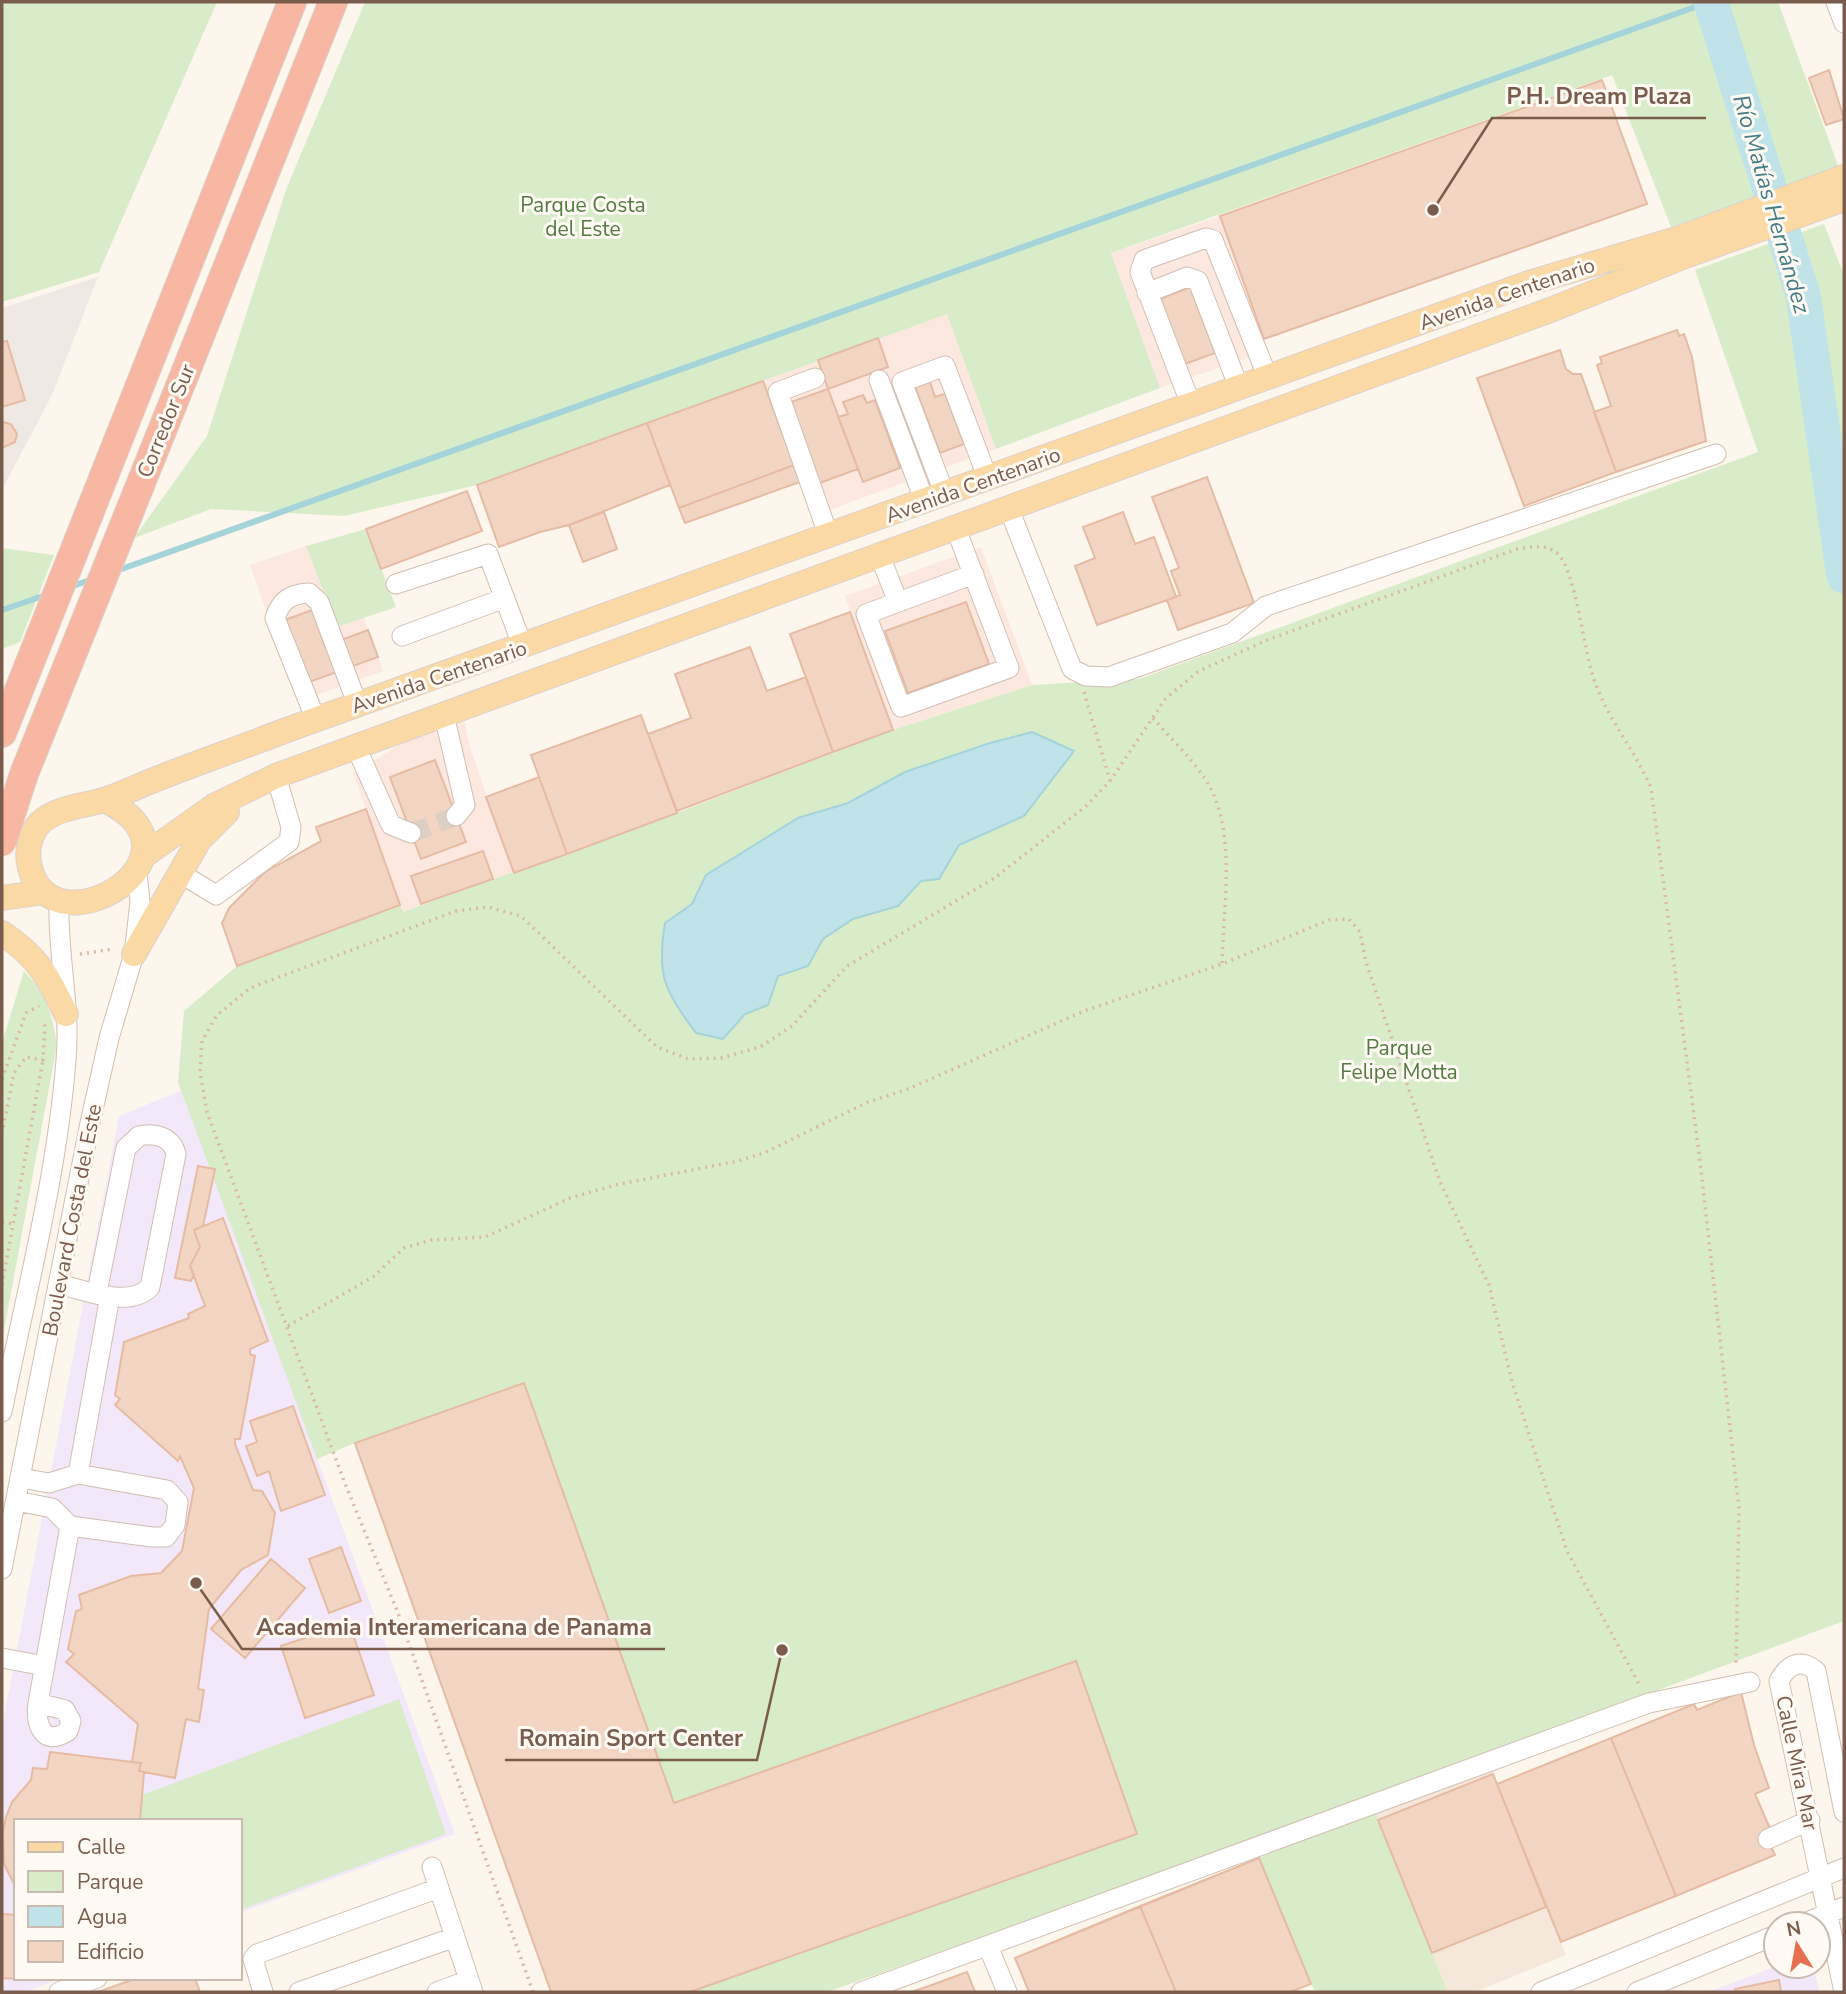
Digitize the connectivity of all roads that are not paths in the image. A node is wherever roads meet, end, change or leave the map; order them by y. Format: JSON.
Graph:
{"nodes":[{"id":1,"x":292,"y":2,"type":"edge"},
{"id":2,"x":333,"y":2,"type":"edge"},
{"id":3,"x":1836,"y":2,"type":"edge"},
{"id":4,"x":1844,"y":23,"type":"edge"},
{"id":5,"x":1838,"y":190,"type":"edge"},
{"id":6,"x":1681,"y":248,"type":"junction"},
{"id":7,"x":1147,"y":293,"type":"junction"},
{"id":8,"x":1268,"y":377,"type":"junction"},
{"id":9,"x":815,"y":379,"type":"dead end"},
{"id":10,"x":879,"y":380,"type":"dead end"},
{"id":11,"x":1239,"y":388,"type":"junction"},
{"id":12,"x":1191,"y":405,"type":"junction"},
{"id":13,"x":1717,"y":454,"type":"dead end"},
{"id":14,"x":993,"y":478,"type":"junction"},
{"id":15,"x":935,"y":498,"type":"junction"},
{"id":16,"x":1009,"y":509,"type":"junction"},
{"id":17,"x":956,"y":528,"type":"junction"},
{"id":18,"x":829,"y":537,"type":"junction"},
{"id":19,"x":880,"y":556,"type":"junction"},
{"id":20,"x":974,"y":574,"type":"junction"},
{"id":21,"x":396,"y":584,"type":"dead end"},
{"id":22,"x":505,"y":598,"type":"junction"},
{"id":23,"x":898,"y":602,"type":"junction"},
{"id":24,"x":402,"y":636,"type":"dead end"},
{"id":25,"x":527,"y":646,"type":"junction"},
{"id":26,"x":543,"y":679,"type":"junction"},
{"id":27,"x":388,"y":695,"type":"junction"},
{"id":28,"x":358,"y":706,"type":"junction"},
{"id":29,"x":444,"y":715,"type":"junction"},
{"id":30,"x":316,"y":720,"type":"junction"},
{"id":31,"x":400,"y":731,"type":"junction"},
{"id":32,"x":2,"y":733,"type":"edge"},
{"id":33,"x":356,"y":747,"type":"junction"},
{"id":34,"x":268,"y":779,"type":"junction"},
{"id":35,"x":104,"y":800,"type":"junction"},
{"id":36,"x":456,"y":816,"type":"dead end"},
{"id":37,"x":40,"y":823,"type":"junction"},
{"id":38,"x":411,"y":833,"type":"dead end"},
{"id":39,"x":2,"y":837,"type":"edge"},
{"id":40,"x":2,"y":842,"type":"edge"},
{"id":41,"x":140,"y":864,"type":"junction"},
{"id":42,"x":180,"y":873,"type":"junction"},
{"id":43,"x":51,"y":896,"type":"junction"},
{"id":44,"x":2,"y":898,"type":"edge"},
{"id":45,"x":2,"y":933,"type":"edge"},
{"id":46,"x":134,"y":954,"type":"junction"},
{"id":47,"x":66,"y":1014,"type":"junction"},
{"id":48,"x":61,"y":1117,"type":"junction"},
{"id":49,"x":90,"y":1123,"type":"junction"},
{"id":50,"x":59,"y":1284,"type":"junction"},
{"id":51,"x":104,"y":1294,"type":"junction"},
{"id":52,"x":2,"y":1412,"type":"edge"},
{"id":53,"x":2,"y":1422,"type":"edge"},
{"id":54,"x":31,"y":1428,"type":"junction"},
{"id":55,"x":78,"y":1474,"type":"junction"},
{"id":56,"x":21,"y":1478,"type":"junction"},
{"id":57,"x":16,"y":1501,"type":"junction"},
{"id":58,"x":70,"y":1526,"type":"junction"},
{"id":59,"x":2,"y":1569,"type":"edge"},
{"id":60,"x":2,"y":1658,"type":"edge"},
{"id":61,"x":45,"y":1666,"type":"junction"},
{"id":62,"x":1743,"y":1682,"type":"road end"},
{"id":63,"x":38,"y":1703,"type":"dead end"},
{"id":64,"x":1844,"y":1812,"type":"edge"},
{"id":65,"x":1810,"y":1820,"type":"junction"},
{"id":66,"x":1768,"y":1839,"type":"dead end"},
{"id":67,"x":432,"y":1867,"type":"dead end"},
{"id":68,"x":1844,"y":1868,"type":"edge"},
{"id":69,"x":1822,"y":1877,"type":"junction"},
{"id":70,"x":439,"y":1888,"type":"junction"},
{"id":71,"x":1837,"y":1910,"type":"edge"},
{"id":72,"x":455,"y":1937,"type":"junction"},
{"id":73,"x":1762,"y":1941,"type":"edge"},
{"id":74,"x":988,"y":1946,"type":"junction"},
{"id":75,"x":92,"y":1980,"type":"edge"},
{"id":76,"x":471,"y":1986,"type":"edge"},
{"id":77,"x":60,"y":1992,"type":"edge"},
{"id":78,"x":263,"y":1992,"type":"edge"},
{"id":79,"x":299,"y":1992,"type":"edge"},
{"id":80,"x":437,"y":1992,"type":"edge"},
{"id":81,"x":861,"y":1992,"type":"edge"},
{"id":82,"x":1007,"y":1992,"type":"edge"},
{"id":83,"x":1541,"y":1992,"type":"edge"},
{"id":84,"x":1637,"y":1992,"type":"edge"},
{"id":85,"x":1844,"y":1992,"type":"edge"}],
"edges":[{"from":1,"to":32,"type":"highway","name":"Corredor Sur"},
{"from":2,"to":40,"type":"highway","name":"Corredor Sur","bridge":true},
{"from":3,"to":4,"type":"street"},
{"from":5,"to":6,"type":"main road","name":"Avenida Centenario"},
{"from":6,"to":8,"type":"main road","name":"Avenida Centenario"},
{"from":6,"to":16,"type":"main road","name":"Avenida Centenario"},
{"from":7,"to":8,"type":"street"},
{"from":7,"to":11,"type":"street"},
{"from":7,"to":12,"type":"street"},
{"from":8,"to":11,"type":"main road","name":"Avenida Centenario"},
{"from":9,"to":18,"type":"street"},
{"from":10,"to":15,"type":"street"},
{"from":11,"to":12,"type":"main road","name":"Avenida Centenario"},
{"from":12,"to":14,"type":"main road","name":"Avenida Centenario"},
{"from":13,"to":16,"type":"street"},
{"from":14,"to":15,"type":"main road","name":"Avenida Centenario"},
{"from":14,"to":15,"type":"street"},
{"from":14,"to":16,"type":"main road"},
{"from":15,"to":18,"type":"main road","name":"Avenida Centenario"},
{"from":16,"to":17,"type":"main road","name":"Avenida Centenario"},
{"from":17,"to":19,"type":"main road","name":"Avenida Centenario"},
{"from":17,"to":20,"type":"street"},
{"from":18,"to":25,"type":"main road","name":"Avenida Centenario"},
{"from":19,"to":23,"type":"street"},
{"from":19,"to":26,"type":"main road","name":"Avenida Centenario"},
{"from":20,"to":23,"type":"street"},
{"from":20,"to":23,"type":"street"},
{"from":21,"to":22,"type":"street"},
{"from":22,"to":24,"type":"street"},
{"from":22,"to":25,"type":"street"},
{"from":25,"to":26,"type":"main road"},
{"from":25,"to":27,"type":"main road","name":"Avenida Centenario"},
{"from":26,"to":29,"type":"main road","name":"Avenida Centenario"},
{"from":27,"to":28,"type":"main road","name":"Avenida Centenario"},
{"from":27,"to":31,"type":"main road"},
{"from":28,"to":30,"type":"main road","name":"Avenida Centenario"},
{"from":28,"to":30,"type":"street"},
{"from":29,"to":31,"type":"main road","name":"Avenida Centenario"},
{"from":29,"to":36,"type":"street"},
{"from":30,"to":35,"type":"main road","name":"Avenida Centenario"},
{"from":31,"to":33,"type":"main road","name":"Avenida Centenario"},
{"from":33,"to":34,"type":"main road","name":"Avenida Centenario"},
{"from":33,"to":38,"type":"street"},
{"from":34,"to":41,"type":"main road","name":"Avenida Centenario"},
{"from":34,"to":42,"type":"main road"},
{"from":34,"to":42,"type":"street"},
{"from":35,"to":37,"type":"main road"},
{"from":35,"to":41,"type":"main road"},
{"from":37,"to":39,"type":"main road"},
{"from":37,"to":43,"type":"main road"},
{"from":41,"to":43,"type":"main road"},
{"from":41,"to":46,"type":"street","name":"Boulevard Costa del Este"},
{"from":42,"to":46,"type":"main road"},
{"from":43,"to":44,"type":"main road"},
{"from":43,"to":47,"type":"street","name":"Boulevard Costa del Este"},
{"from":45,"to":47,"type":"main road"},
{"from":46,"to":49,"type":"street","name":"Boulevard Costa del Este"},
{"from":47,"to":48,"type":"street","name":"Boulevard Costa del Este"},
{"from":48,"to":49,"type":"street"},
{"from":48,"to":52,"type":"street","name":"Boulevard Costa del Este"},
{"from":49,"to":50,"type":"street","name":"Boulevard Costa del Este"},
{"from":50,"to":51,"type":"street"},
{"from":50,"to":54,"type":"street","name":"Boulevard Costa del Este"},
{"from":51,"to":51,"type":"street"},
{"from":51,"to":55,"type":"street"},
{"from":53,"to":54,"type":"street"},
{"from":54,"to":56,"type":"street","name":"Boulevard Costa del Este"},
{"from":55,"to":56,"type":"street"},
{"from":55,"to":58,"type":"street"},
{"from":56,"to":57,"type":"street","name":"Boulevard Costa del Este"},
{"from":57,"to":58,"type":"street"},
{"from":57,"to":59,"type":"street","name":"Boulevard Costa del Este"},
{"from":58,"to":61,"type":"street"},
{"from":60,"to":61,"type":"street"},
{"from":61,"to":63,"type":"street"},
{"from":62,"to":74,"type":"street"},
{"from":64,"to":65,"type":"street","name":"Calle Mira Mar"},
{"from":65,"to":66,"type":"street"},
{"from":65,"to":69,"type":"street","name":"Calle Mira Mar"},
{"from":67,"to":70,"type":"street"},
{"from":68,"to":69,"type":"street"},
{"from":69,"to":71,"type":"street","name":"Calle Mira Mar"},
{"from":69,"to":83,"type":"street"},
{"from":70,"to":72,"type":"street"},
{"from":70,"to":78,"type":"street"},
{"from":71,"to":85,"type":"street","name":"Calle Mira Mar"},
{"from":72,"to":76,"type":"street"},
{"from":72,"to":79,"type":"street"},
{"from":73,"to":84,"type":"street"},
{"from":74,"to":81,"type":"street"},
{"from":74,"to":82,"type":"street"},
{"from":75,"to":77,"type":"street"},
{"from":76,"to":80,"type":"street"}]}
